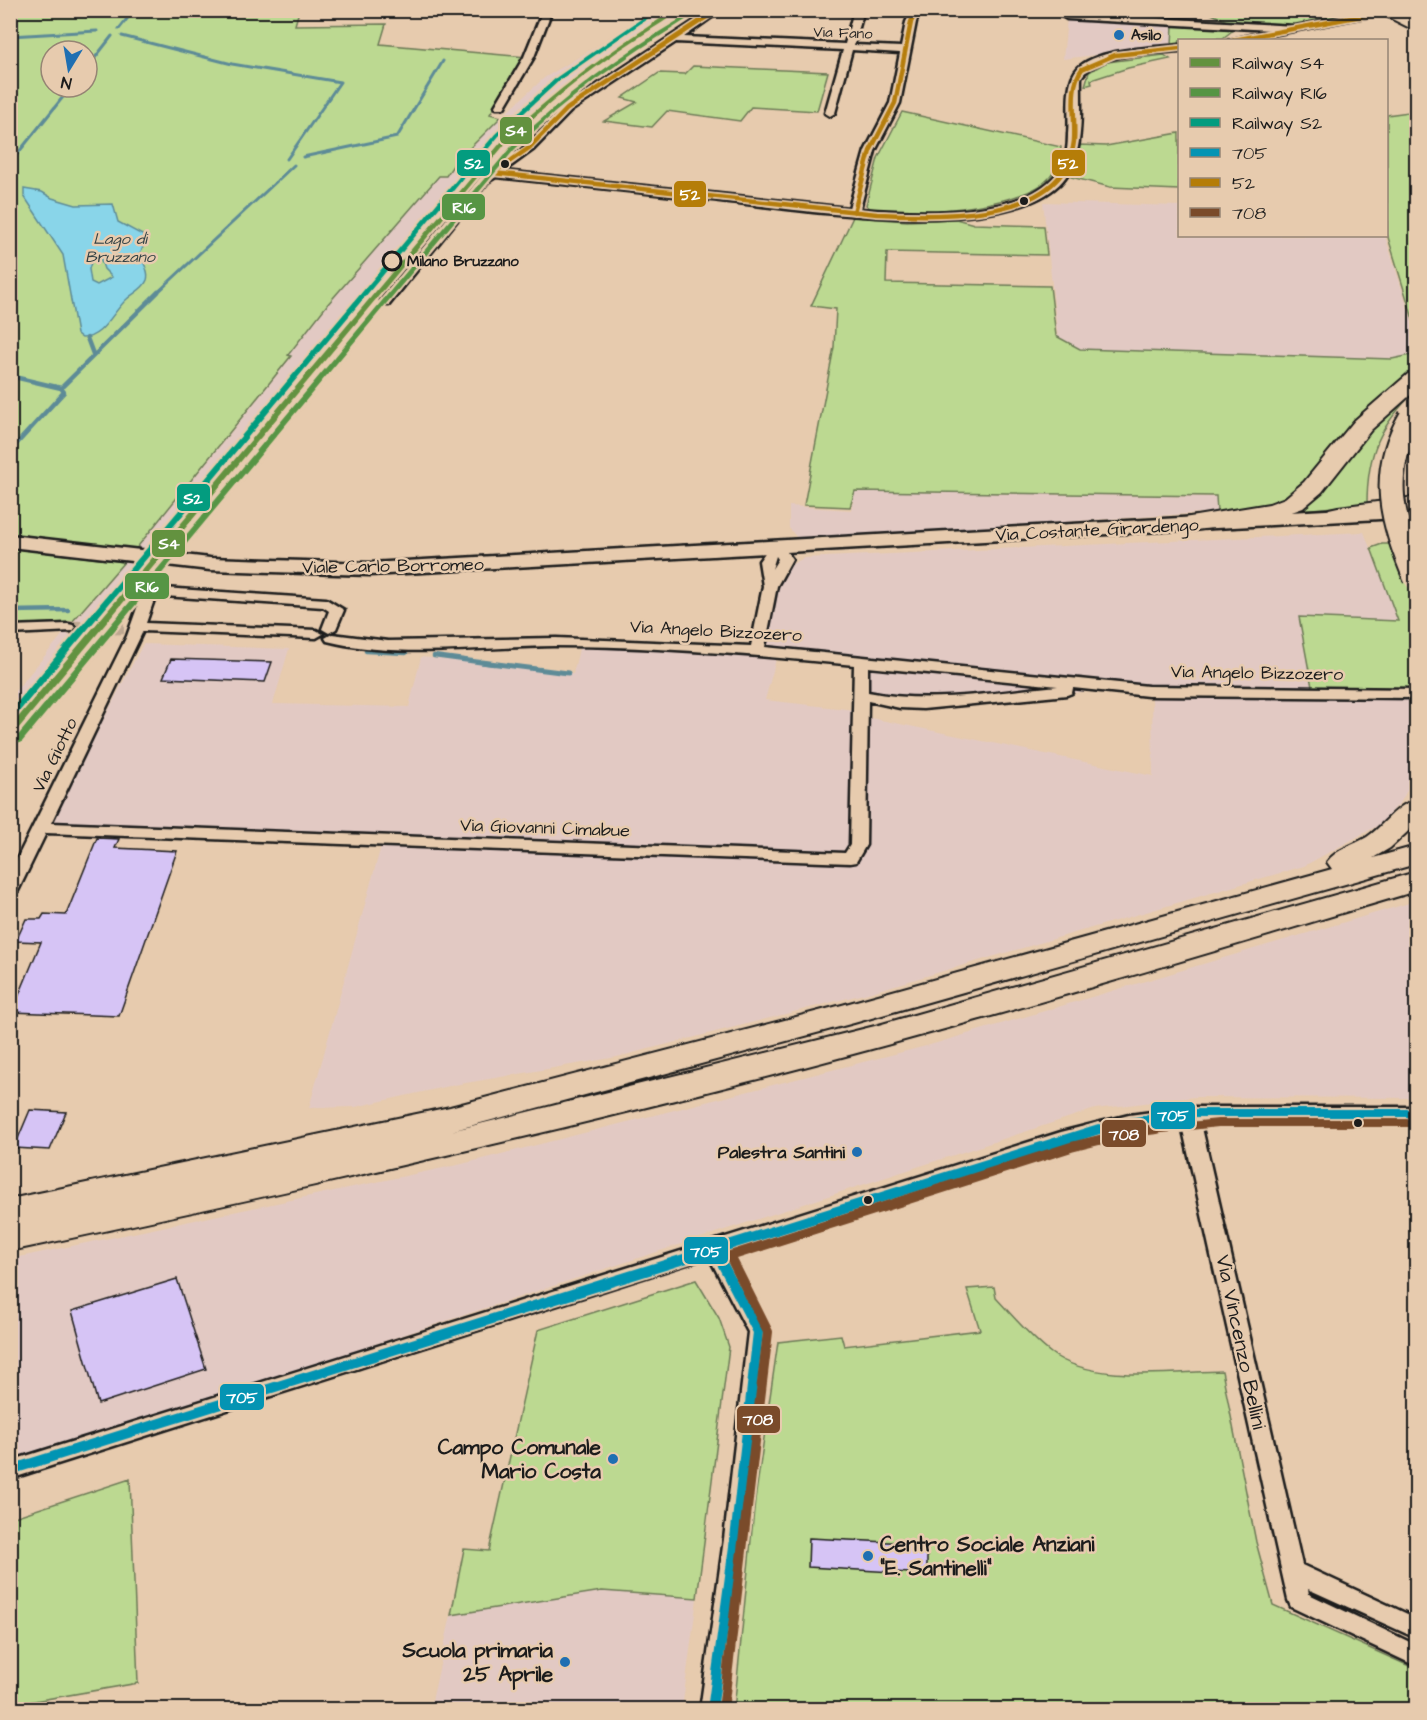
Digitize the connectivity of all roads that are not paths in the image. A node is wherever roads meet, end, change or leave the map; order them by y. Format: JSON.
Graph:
{"nodes":[{"id":1,"x":548,"y":10,"type":"edge"},
{"id":2,"x":718,"y":10,"type":"edge"},
{"id":3,"x":859,"y":10,"type":"edge"},
{"id":4,"x":917,"y":10,"type":"edge"},
{"id":5,"x":1202,"y":13,"type":"dead end"},
{"id":6,"x":1400,"y":15,"type":"edge"},
{"id":7,"x":1067,"y":16,"type":"dead end"},
{"id":8,"x":1208,"y":24,"type":"junction"},
{"id":9,"x":1224,"y":25,"type":"junction"},
{"id":10,"x":1299,"y":29,"type":"junction"},
{"id":11,"x":1248,"y":38,"type":"junction"},
{"id":12,"x":672,"y":39,"type":"junction"},
{"id":13,"x":1241,"y":39,"type":"edge"},
{"id":14,"x":849,"y":48,"type":"junction"},
{"id":15,"x":1178,"y":48,"type":"edge"},
{"id":16,"x":906,"y":50,"type":"junction"},
{"id":17,"x":500,"y":106,"type":"dead end"},
{"id":18,"x":830,"y":113,"type":"dead end"},
{"id":19,"x":493,"y":173,"type":"junction"},
{"id":20,"x":854,"y":212,"type":"junction"},
{"id":21,"x":385,"y":302,"type":"dead end"},
{"id":22,"x":1416,"y":379,"type":"edge"},
{"id":23,"x":1415,"y":414,"type":"edge"},
{"id":24,"x":1416,"y":504,"type":"edge"},
{"id":25,"x":1416,"y":511,"type":"edge"},
{"id":26,"x":1338,"y":514,"type":"junction"},
{"id":27,"x":1416,"y":516,"type":"edge"},
{"id":28,"x":1190,"y":524,"type":"junction"},
{"id":29,"x":10,"y":541,"type":"edge"},
{"id":30,"x":777,"y":548,"type":"junction"},
{"id":31,"x":1416,"y":578,"type":"edge"},
{"id":32,"x":68,"y":628,"type":"tunnel mouth"},
{"id":33,"x":10,"y":630,"type":"edge"},
{"id":34,"x":139,"y":632,"type":"junction"},
{"id":35,"x":326,"y":634,"type":"junction"},
{"id":36,"x":757,"y":651,"type":"junction"},
{"id":37,"x":861,"y":662,"type":"junction"},
{"id":38,"x":1098,"y":687,"type":"junction"},
{"id":39,"x":1416,"y":694,"type":"edge"},
{"id":40,"x":860,"y":695,"type":"junction"},
{"id":41,"x":1416,"y":809,"type":"edge"},
{"id":42,"x":41,"y":828,"type":"junction"},
{"id":43,"x":1416,"y":855,"type":"edge"},
{"id":44,"x":1416,"y":881,"type":"edge"},
{"id":45,"x":1416,"y":889,"type":"edge"},
{"id":46,"x":10,"y":891,"type":"edge"},
{"id":47,"x":1280,"y":892,"type":"junction"},
{"id":48,"x":1173,"y":952,"type":"junction"},
{"id":49,"x":1189,"y":1113,"type":"junction"},
{"id":50,"x":1416,"y":1113,"type":"edge"},
{"id":51,"x":10,"y":1212,"type":"edge"},
{"id":52,"x":10,"y":1238,"type":"edge"},
{"id":53,"x":715,"y":1250,"type":"junction"},
{"id":54,"x":10,"y":1470,"type":"edge"},
{"id":55,"x":1292,"y":1571,"type":"junction"},
{"id":56,"x":1416,"y":1628,"type":"edge"},
{"id":57,"x":1416,"y":1656,"type":"edge"},
{"id":58,"x":712,"y":1710,"type":"edge"}],
"edges":[{"from":1,"to":17,"type":"street"},
{"from":2,"to":12,"type":"street"},
{"from":3,"to":14,"type":"street"},
{"from":4,"to":16,"type":"street"},
{"from":5,"to":8,"type":"street"},
{"from":6,"to":10,"type":"street"},
{"from":7,"to":8,"type":"street"},
{"from":8,"to":9,"type":"street"},
{"from":9,"to":10,"type":"street"},
{"from":9,"to":11,"type":"street"},
{"from":10,"to":11,"type":"street"},
{"from":11,"to":13,"type":"street"},
{"from":12,"to":14,"type":"street","name":"Via Fano"},
{"from":12,"to":19,"type":"street"},
{"from":14,"to":16,"type":"street","name":"Via Fano"},
{"from":14,"to":18,"type":"street"},
{"from":15,"to":20,"type":"street"},
{"from":16,"to":20,"type":"street"},
{"from":19,"to":20,"type":"street"},
{"from":19,"to":21,"type":"street"},
{"from":22,"to":28,"type":"highway"},
{"from":23,"to":31,"type":"highway","bridge":true},
{"from":24,"to":26,"type":"highway"},
{"from":25,"to":26,"type":"street","name":"Via Costante Girardengo"},
{"from":26,"to":27,"type":"highway"},
{"from":26,"to":28,"type":"street","name":"Via Costante Girardengo"},
{"from":28,"to":30,"type":"street","name":"Via Costante Girardengo"},
{"from":29,"to":30,"type":"street","name":"Viale Carlo Borromeo"},
{"from":30,"to":36,"type":"street"},
{"from":32,"to":33,"type":"street"},
{"from":34,"to":35,"type":"street","name":"Via Angelo Bizzozero"},
{"from":34,"to":35,"type":"street","name":"Via Giotto"},
{"from":34,"to":42,"type":"street","name":"Via Giotto"},
{"from":35,"to":36,"type":"street","name":"Via Angelo Bizzozero"},
{"from":36,"to":37,"type":"street","name":"Via Angelo Bizzozero"},
{"from":37,"to":38,"type":"street","name":"Via Angelo Bizzozero"},
{"from":37,"to":40,"type":"street","name":"Via Giovanni Cimabue"},
{"from":38,"to":39,"type":"street","name":"Via Angelo Bizzozero"},
{"from":38,"to":40,"type":"street","name":"Via Angelo Bizzozero"},
{"from":40,"to":42,"type":"street","name":"Via Giovanni Cimabue"},
{"from":41,"to":47,"type":"highway"},
{"from":42,"to":46,"type":"street","name":"Via Giotto"},
{"from":43,"to":47,"type":"highway"},
{"from":44,"to":48,"type":"highway"},
{"from":45,"to":48,"type":"highway"},
{"from":47,"to":51,"type":"highway"},
{"from":48,"to":52,"type":"highway"},
{"from":49,"to":50,"type":"street"},
{"from":49,"to":53,"type":"street"},
{"from":49,"to":55,"type":"street","name":"Via Vincenzo Bellini"},
{"from":53,"to":54,"type":"street"},
{"from":53,"to":58,"type":"street"},
{"from":55,"to":56,"type":"street"},
{"from":55,"to":57,"type":"street","name":"Via Vincenzo Bellini"}]}
